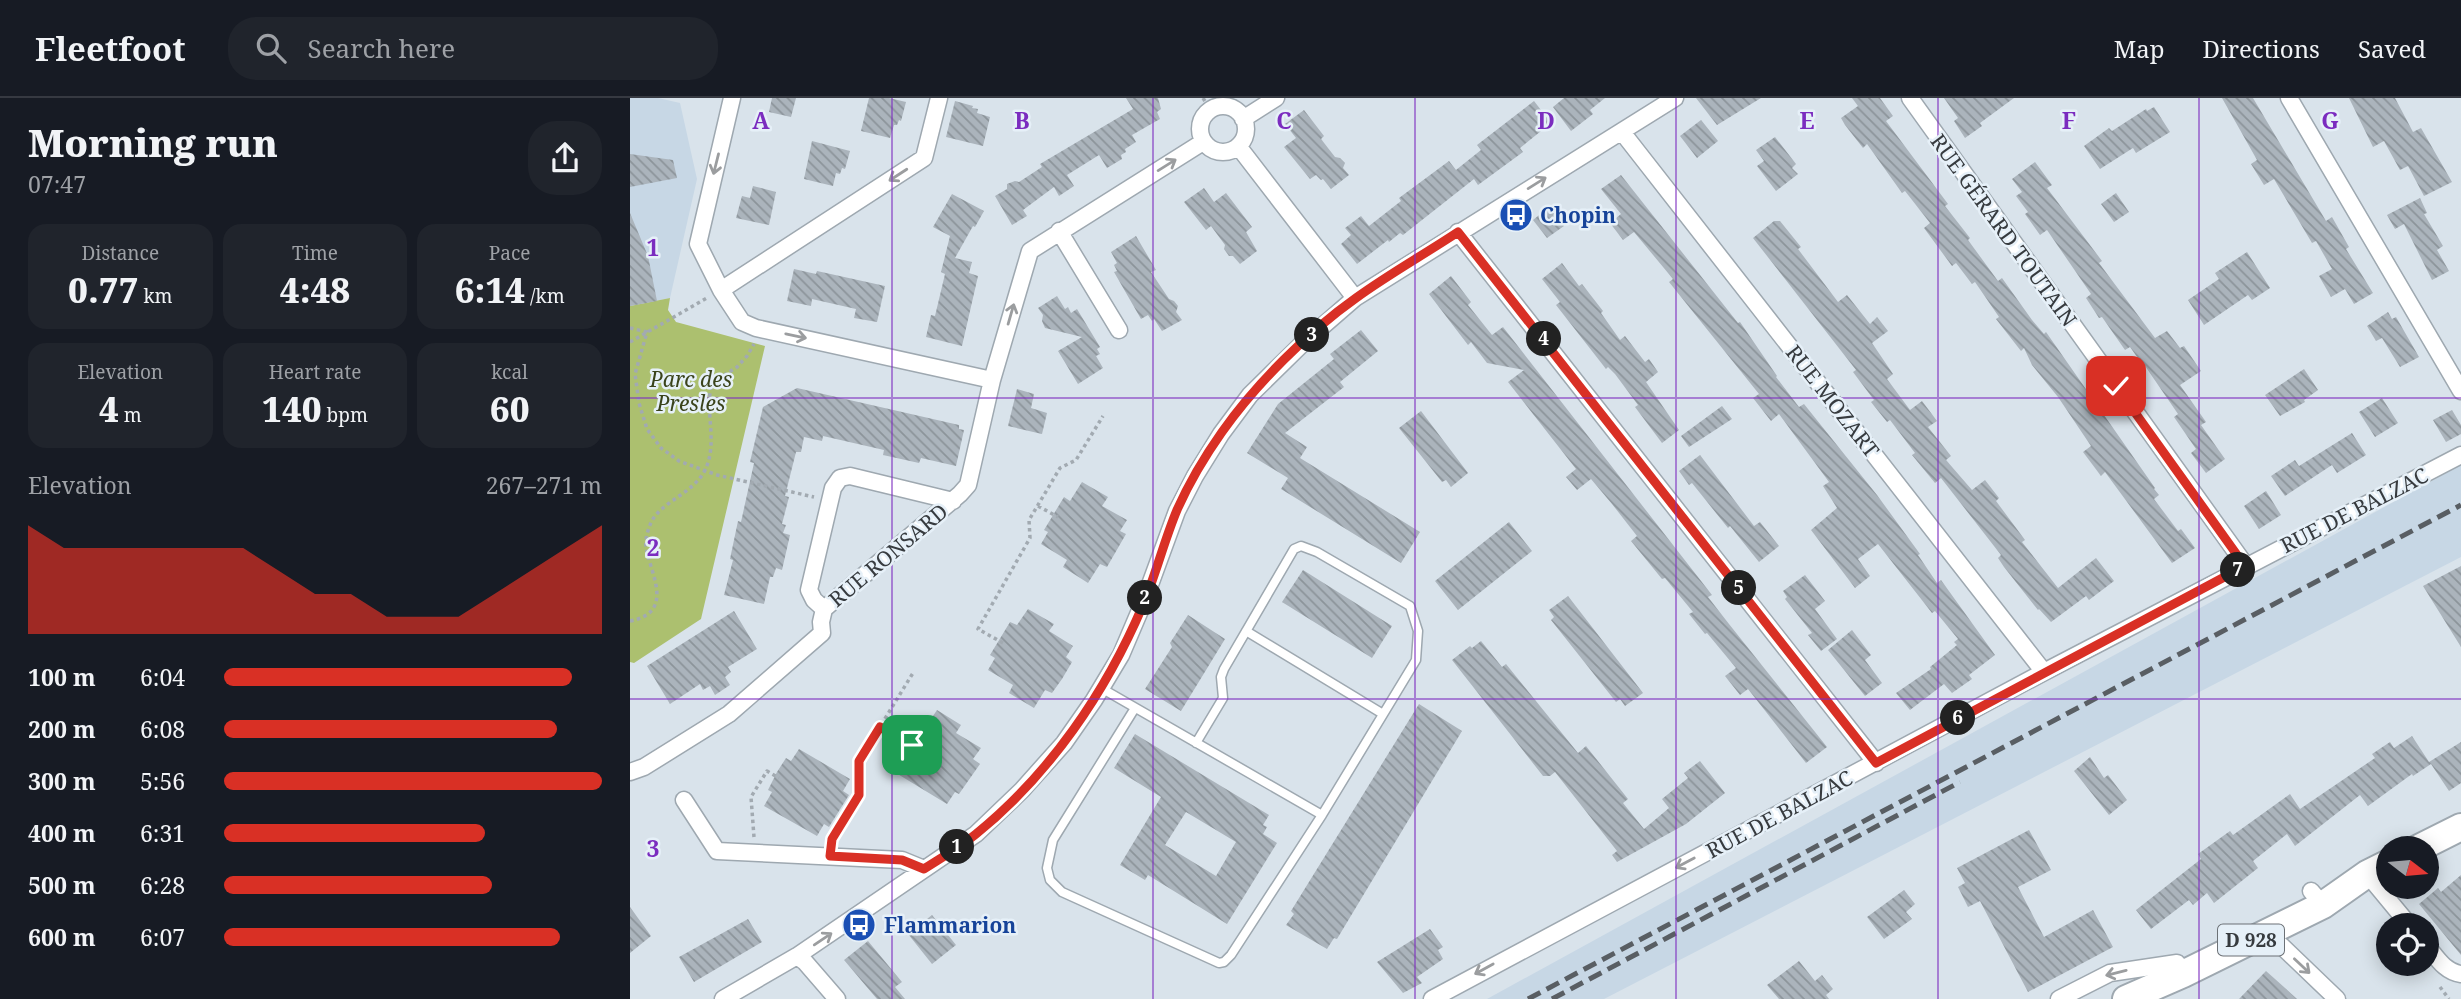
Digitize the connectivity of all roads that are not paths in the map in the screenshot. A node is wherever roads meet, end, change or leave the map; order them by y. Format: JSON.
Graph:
{"nodes":[{"id":1,"x":732,"y":98,"type":"edge"},
{"id":2,"x":939,"y":98,"type":"edge"},
{"id":3,"x":1276,"y":98,"type":"edge"},
{"id":4,"x":1675,"y":98,"type":"edge"},
{"id":5,"x":1910,"y":98,"type":"edge"},
{"id":6,"x":2290,"y":98,"type":"edge"},
{"id":7,"x":1206,"y":104,"type":"edge"},
{"id":8,"x":1244,"y":119,"type":"junction"},
{"id":9,"x":1622,"y":132,"type":"junction"},
{"id":10,"x":1203,"y":142,"type":"junction"},
{"id":11,"x":1238,"y":146,"type":"junction"},
{"id":12,"x":1059,"y":231,"type":"junction"},
{"id":13,"x":1458,"y":232,"type":"junction"},
{"id":14,"x":721,"y":290,"type":"junction"},
{"id":15,"x":1355,"y":298,"type":"junction"},
{"id":16,"x":1119,"y":330,"type":"dead end"},
{"id":17,"x":992,"y":380,"type":"junction"},
{"id":18,"x":2461,"y":391,"type":"edge"},
{"id":19,"x":2461,"y":454,"type":"edge"},
{"id":20,"x":953,"y":500,"type":"junction"},
{"id":21,"x":2245,"y":566,"type":"junction"},
{"id":22,"x":824,"y":609,"type":"junction"},
{"id":23,"x":1246,"y":631,"type":"junction"},
{"id":24,"x":2044,"y":672,"type":"junction"},
{"id":25,"x":1101,"y":688,"type":"junction"},
{"id":26,"x":1135,"y":708,"type":"junction"},
{"id":27,"x":1383,"y":713,"type":"junction"},
{"id":28,"x":1196,"y":743,"type":"junction"},
{"id":29,"x":1876,"y":763,"type":"junction"},
{"id":30,"x":630,"y":772,"type":"edge"},
{"id":31,"x":684,"y":800,"type":"dead end"},
{"id":32,"x":1322,"y":815,"type":"junction"},
{"id":33,"x":2461,"y":827,"type":"edge"},
{"id":34,"x":2440,"y":838,"type":"edge"},
{"id":35,"x":924,"y":869,"type":"junction"},
{"id":36,"x":2376,"y":870,"type":"edge"},
{"id":37,"x":2317,"y":898,"type":"junction"},
{"id":38,"x":2266,"y":932,"type":"junction"},
{"id":39,"x":797,"y":956,"type":"junction"},
{"id":40,"x":2439,"y":961,"type":"edge"},
{"id":41,"x":2180,"y":968,"type":"junction"},
{"id":42,"x":2461,"y":974,"type":"edge"},
{"id":43,"x":2137,"y":998,"type":"edge"},
{"id":44,"x":723,"y":999,"type":"edge"},
{"id":45,"x":838,"y":999,"type":"edge"},
{"id":46,"x":1432,"y":999,"type":"edge"},
{"id":47,"x":2059,"y":999,"type":"edge"},
{"id":48,"x":2337,"y":999,"type":"edge"}],
"edges":[{"from":1,"to":14,"type":"street","one_way":true},
{"from":2,"to":14,"type":"street","one_way":true},
{"from":3,"to":8,"type":"street"},
{"from":4,"to":9,"type":"street"},
{"from":5,"to":21,"type":"street","name":"RUE GÉRARD TOUTAIN"},
{"from":6,"to":18,"type":"street"},
{"from":7,"to":8,"type":"street"},
{"from":7,"to":10,"type":"street"},
{"from":8,"to":11,"type":"street"},
{"from":13,"to":9,"type":"street","one_way":true},
{"from":9,"to":24,"type":"street","name":"RUE MOZART"},
{"from":10,"to":11,"type":"street"},
{"from":12,"to":10,"type":"street","name":"RUE RONSARD","one_way":true},
{"from":11,"to":15,"type":"street"},
{"from":12,"to":16,"type":"street"},
{"from":17,"to":12,"type":"street","name":"RUE RONSARD","one_way":true},
{"from":13,"to":15,"type":"street"},
{"from":13,"to":29,"type":"street"},
{"from":14,"to":17,"type":"street","one_way":true},
{"from":15,"to":25,"type":"street"},
{"from":17,"to":20,"type":"street","name":"RUE RONSARD"},
{"from":19,"to":21,"type":"street","name":"RUE DE BALZAC"},
{"from":20,"to":22,"type":"street","name":"RUE RONSARD"},
{"from":20,"to":22,"type":"street","name":"RUE RONSARD"},
{"from":21,"to":24,"type":"street","name":"RUE DE BALZAC"},
{"from":22,"to":30,"type":"street","name":"RUE RONSARD"},
{"from":23,"to":27,"type":"lane"},
{"from":23,"to":27,"type":"lane"},
{"from":23,"to":28,"type":"lane"},
{"from":24,"to":29,"type":"street","name":"RUE DE BALZAC"},
{"from":25,"to":26,"type":"lane"},
{"from":25,"to":35,"type":"street"},
{"from":26,"to":28,"type":"lane"},
{"from":26,"to":32,"type":"lane"},
{"from":27,"to":32,"type":"lane"},
{"from":28,"to":32,"type":"lane"},
{"from":29,"to":46,"type":"street","name":"RUE DE BALZAC","one_way":true},
{"from":31,"to":35,"type":"street"},
{"from":33,"to":34,"type":"main road"},
{"from":39,"to":35,"type":"street","one_way":true},
{"from":36,"to":37,"type":"main road"},
{"from":37,"to":38,"type":"main road","number":"D 928"},
{"from":37,"to":41,"type":"main road"},
{"from":38,"to":41,"type":"main road","number":"D 928"},
{"from":38,"to":48,"type":"street","one_way":true},
{"from":39,"to":44,"type":"street"},
{"from":39,"to":45,"type":"street"},
{"from":40,"to":42,"type":"street"},
{"from":41,"to":43,"type":"main road"},
{"from":41,"to":47,"type":"street","one_way":true}]}
